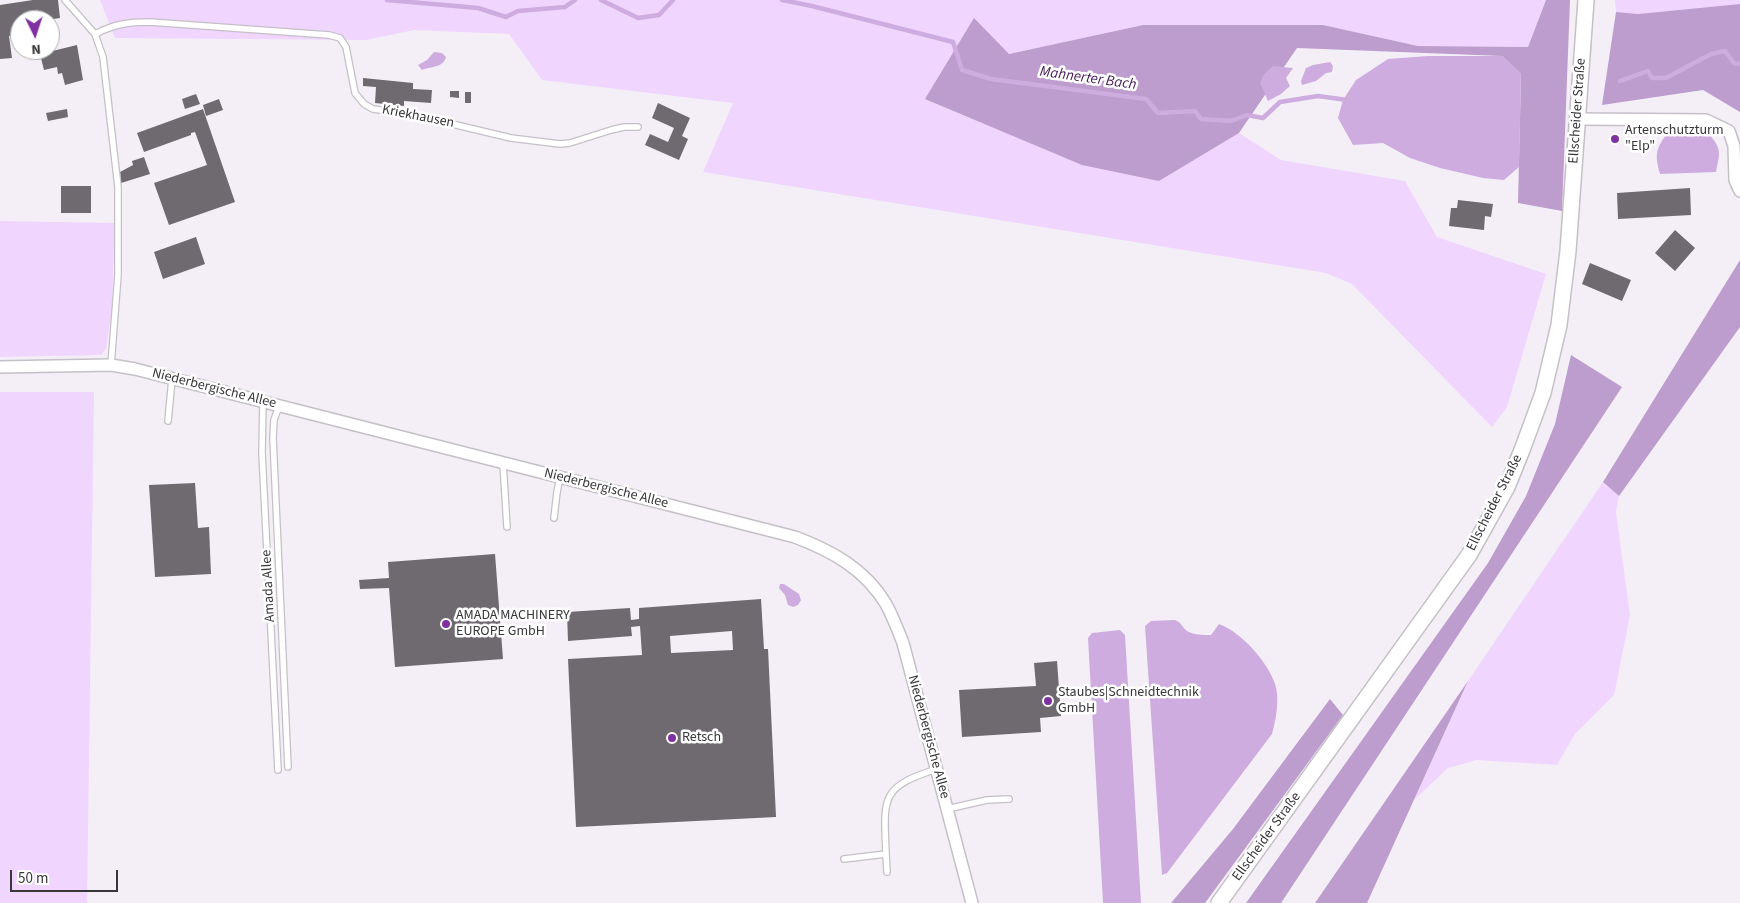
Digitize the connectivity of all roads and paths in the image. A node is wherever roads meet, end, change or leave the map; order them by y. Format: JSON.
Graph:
{"nodes":[{"id":1,"x":65,"y":0,"type":"edge"},
{"id":2,"x":1586,"y":0,"type":"edge"},
{"id":3,"x":95,"y":34,"type":"junction"},
{"id":4,"x":1578,"y":119,"type":"junction"},
{"id":5,"x":638,"y":127,"type":"dead end"},
{"id":6,"x":1740,"y":191,"type":"edge"},
{"id":7,"x":111,"y":364,"type":"junction"},
{"id":8,"x":0,"y":367,"type":"edge"},
{"id":9,"x":172,"y":378,"type":"junction"},
{"id":10,"x":263,"y":402,"type":"junction"},
{"id":11,"x":279,"y":405,"type":"junction"},
{"id":12,"x":168,"y":421,"type":"dead end"},
{"id":13,"x":503,"y":463,"type":"junction"},
{"id":14,"x":560,"y":477,"type":"junction"},
{"id":15,"x":554,"y":518,"type":"dead end"},
{"id":16,"x":507,"y":527,"type":"dead end"},
{"id":17,"x":288,"y":767,"type":"dead end"},
{"id":18,"x":937,"y":769,"type":"junction"},
{"id":19,"x":278,"y":770,"type":"dead end"},
{"id":20,"x":1009,"y":799,"type":"dead end"},
{"id":21,"x":947,"y":809,"type":"junction"},
{"id":22,"x":886,"y":854,"type":"junction"},
{"id":23,"x":844,"y":859,"type":"dead end"},
{"id":24,"x":887,"y":872,"type":"dead end"},
{"id":25,"x":972,"y":903,"type":"edge"},
{"id":26,"x":1219,"y":903,"type":"edge"}],
"edges":[{"from":1,"to":3,"type":"lane"},
{"from":2,"to":4,"type":"street","name":"Ellscheider Straße"},
{"from":3,"to":5,"type":"lane","name":"Kriekhausen"},
{"from":3,"to":7,"type":"lane"},
{"from":4,"to":6,"type":"street"},
{"from":4,"to":26,"type":"street","name":"Ellscheider Straße"},
{"from":7,"to":8,"type":"street","name":"Niederbergische Allee"},
{"from":7,"to":9,"type":"street","name":"Niederbergische Allee"},
{"from":9,"to":10,"type":"street","name":"Niederbergische Allee"},
{"from":9,"to":12,"type":"lane"},
{"from":10,"to":11,"type":"street","name":"Niederbergische Allee"},
{"from":10,"to":19,"type":"lane","name":"Amada Allee"},
{"from":11,"to":13,"type":"street","name":"Niederbergische Allee"},
{"from":11,"to":17,"type":"lane","name":"Amada Allee"},
{"from":13,"to":14,"type":"street","name":"Niederbergische Allee"},
{"from":13,"to":16,"type":"lane"},
{"from":14,"to":15,"type":"lane"},
{"from":14,"to":18,"type":"street","name":"Niederbergische Allee"},
{"from":18,"to":21,"type":"street","name":"Niederbergische Allee"},
{"from":18,"to":22,"type":"lane"},
{"from":20,"to":21,"type":"lane"},
{"from":21,"to":25,"type":"street","name":"Niederbergische Allee"},
{"from":22,"to":23,"type":"lane"},
{"from":22,"to":24,"type":"lane"}]}
